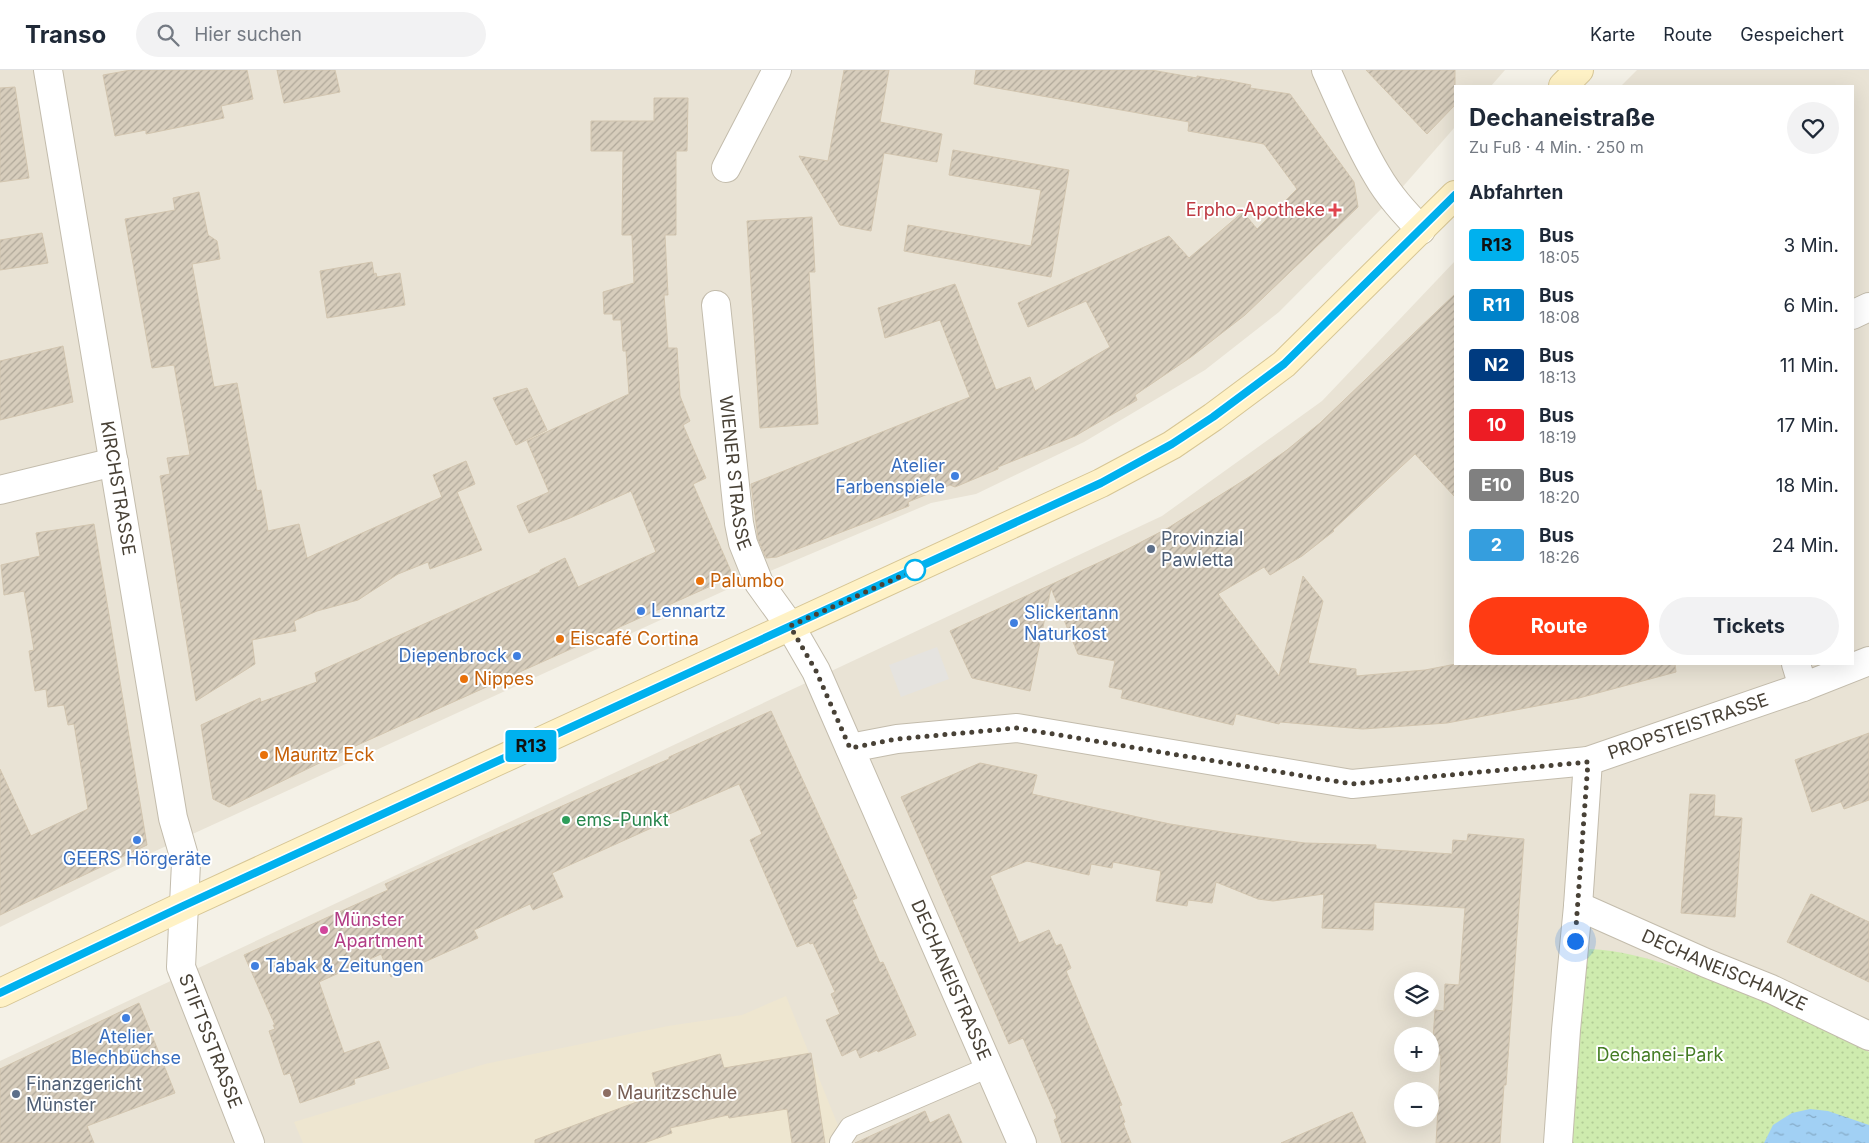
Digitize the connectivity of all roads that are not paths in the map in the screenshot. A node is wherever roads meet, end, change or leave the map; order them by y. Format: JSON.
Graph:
{"nodes":[{"id":1,"x":48,"y":70,"type":"edge"},
{"id":2,"x":777,"y":70,"type":"edge"},
{"id":3,"x":1326,"y":70,"type":"edge"},
{"id":4,"x":1578,"y":70,"type":"edge"},
{"id":5,"x":1563,"y":85,"type":"edge"},
{"id":6,"x":726,"y":168,"type":"dead end"},
{"id":7,"x":1454,"y":197,"type":"edge"},
{"id":8,"x":1421,"y":230,"type":"junction"},
{"id":9,"x":716,"y":305,"type":"dead end"},
{"id":10,"x":1869,"y":307,"type":"edge"},
{"id":11,"x":1854,"y":314,"type":"edge"},
{"id":12,"x":114,"y":462,"type":"junction"},
{"id":13,"x":0,"y":490,"type":"edge"},
{"id":14,"x":790,"y":626,"type":"junction"},
{"id":15,"x":1869,"y":661,"type":"edge"},
{"id":16,"x":1854,"y":664,"type":"edge"},
{"id":17,"x":1849,"y":665,"type":"edge"},
{"id":18,"x":1800,"y":675,"type":"edge"},
{"id":19,"x":850,"y":748,"type":"junction"},
{"id":20,"x":1588,"y":762,"type":"junction"},
{"id":21,"x":183,"y":906,"type":"junction"},
{"id":22,"x":1578,"y":906,"type":"junction"},
{"id":23,"x":0,"y":994,"type":"edge"},
{"id":24,"x":1869,"y":1036,"type":"edge"},
{"id":25,"x":989,"y":1067,"type":"junction"},
{"id":26,"x":840,"y":1142,"type":"dead end"},
{"id":27,"x":250,"y":1143,"type":"edge"},
{"id":28,"x":1022,"y":1143,"type":"edge"},
{"id":29,"x":1558,"y":1143,"type":"edge"}],
"edges":[{"from":1,"to":12,"type":"street","name":"KIRCHSTRASSE"},
{"from":2,"to":6,"type":"street"},
{"from":3,"to":8,"type":"street"},
{"from":4,"to":5,"type":"main road"},
{"from":7,"to":8,"type":"main road"},
{"from":8,"to":14,"type":"main road"},
{"from":9,"to":14,"type":"street","name":"WIENER STRASSE"},
{"from":10,"to":11,"type":"street"},
{"from":12,"to":13,"type":"street"},
{"from":12,"to":21,"type":"street","name":"KIRCHSTRASSE"},
{"from":14,"to":19,"type":"street","name":"DECHANEISTRASSE"},
{"from":14,"to":21,"type":"main road"},
{"from":15,"to":16,"type":"street","name":"PROPSTEISTRASSE"},
{"from":17,"to":18,"type":"street","name":"PROPSTEISTRASSE"},
{"from":18,"to":20,"type":"street","name":"PROPSTEISTRASSE"},
{"from":19,"to":20,"type":"street","name":"PROPSTEISTRASSE"},
{"from":19,"to":25,"type":"street","name":"DECHANEISTRASSE"},
{"from":20,"to":22,"type":"street"},
{"from":21,"to":23,"type":"main road"},
{"from":21,"to":27,"type":"street","name":"STIFTSSTRASSE"},
{"from":22,"to":24,"type":"street","name":"DECHANEISCHANZE"},
{"from":22,"to":29,"type":"street"},
{"from":25,"to":26,"type":"lane"},
{"from":25,"to":28,"type":"street","name":"DECHANEISTRASSE"}]}
